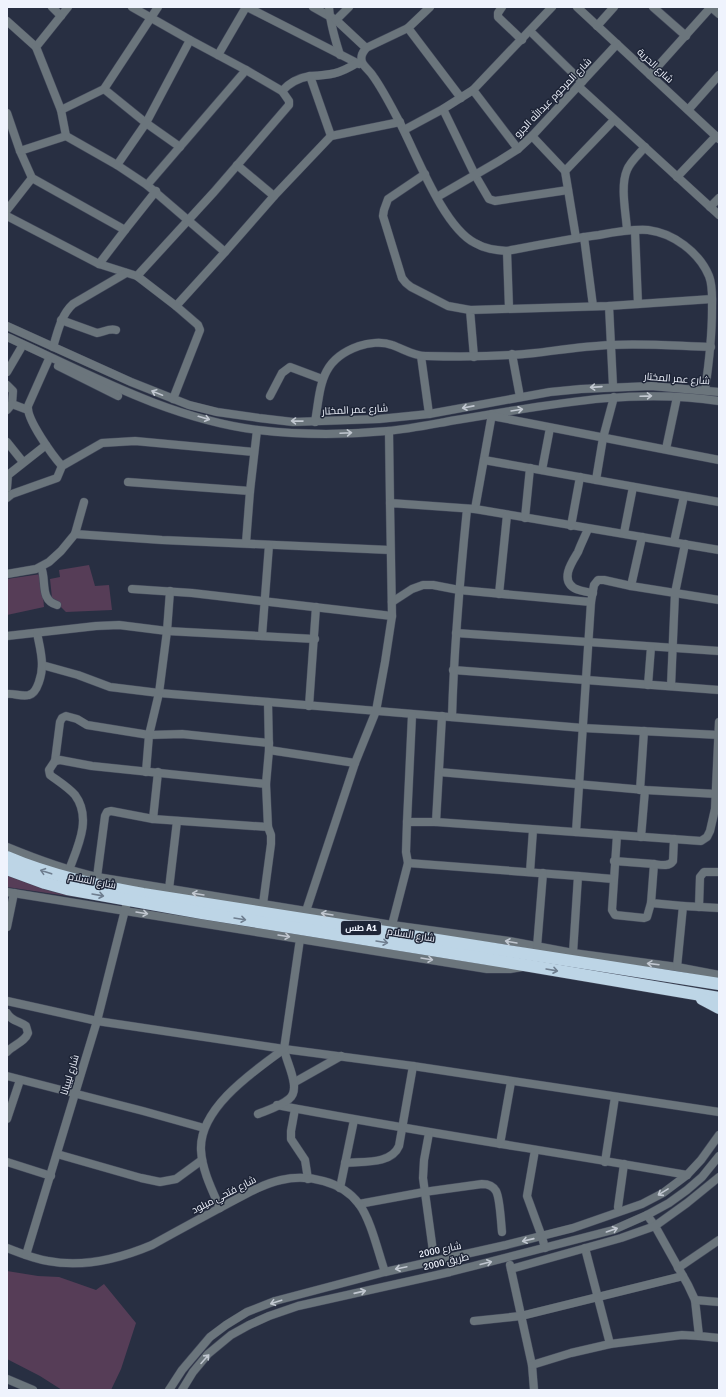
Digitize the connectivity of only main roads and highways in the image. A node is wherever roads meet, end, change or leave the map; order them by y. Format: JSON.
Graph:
{"nodes":[{"id":1,"x":7,"y":857,"type":"edge"},
{"id":2,"x":7,"y":869,"type":"edge"},
{"id":3,"x":719,"y":984,"type":"edge"},
{"id":4,"x":688,"y":993,"type":"junction"},
{"id":5,"x":719,"y":998,"type":"edge"},
{"id":6,"x":719,"y":1008,"type":"edge"}],
"edges":[{"from":3,"to":1,"type":"highway","name":"شارع السلام","number":"طس A1","one_way":true},
{"from":2,"to":4,"type":"highway","name":"شارع السلام","one_way":true},
{"from":4,"to":5,"type":"highway","name":"شارع السلام"},
{"from":4,"to":6,"type":"highway"}]}
